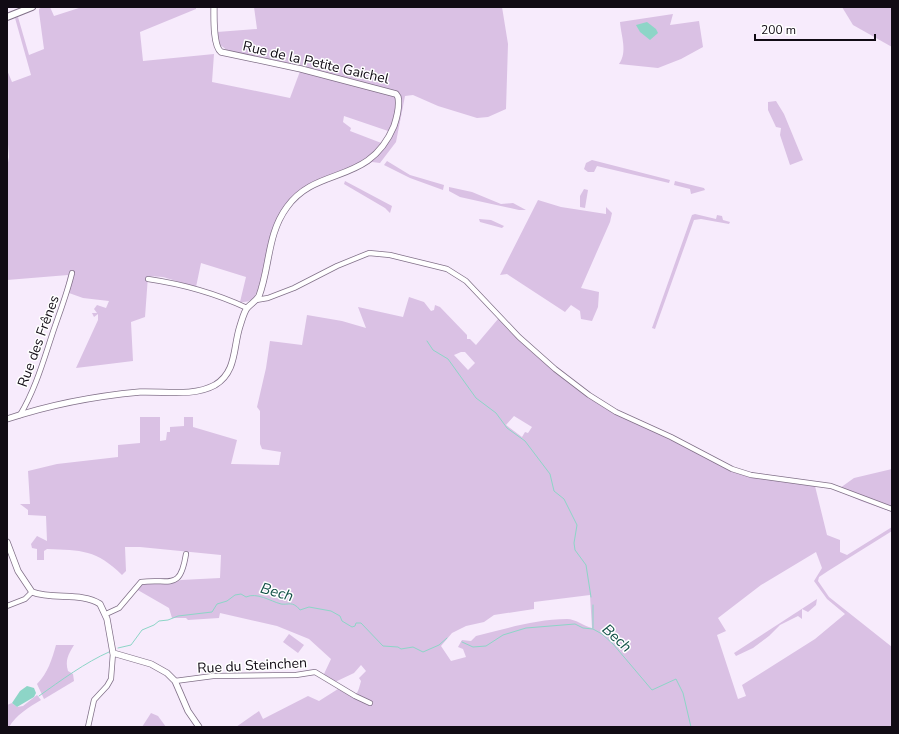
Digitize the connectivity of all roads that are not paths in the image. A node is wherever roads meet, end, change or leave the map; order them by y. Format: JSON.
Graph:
{"nodes":[{"id":1,"x":32,"y":7,"type":"edge"},
{"id":2,"x":214,"y":7,"type":"edge"},
{"id":3,"x":7,"y":17,"type":"edge"},
{"id":4,"x":72,"y":272,"type":"dead end"},
{"id":5,"x":148,"y":279,"type":"dead end"},
{"id":6,"x":256,"y":300,"type":"junction"},
{"id":7,"x":247,"y":308,"type":"junction"},
{"id":8,"x":20,"y":415,"type":"junction"},
{"id":9,"x":7,"y":419,"type":"edge"},
{"id":10,"x":892,"y":509,"type":"edge"},
{"id":11,"x":7,"y":542,"type":"edge"},
{"id":12,"x":186,"y":554,"type":"dead end"},
{"id":13,"x":32,"y":592,"type":"junction"},
{"id":14,"x":7,"y":606,"type":"edge"},
{"id":15,"x":106,"y":614,"type":"junction"},
{"id":16,"x":113,"y":653,"type":"junction"},
{"id":17,"x":175,"y":681,"type":"junction"},
{"id":18,"x":370,"y":703,"type":"dead end"},
{"id":19,"x":88,"y":727,"type":"edge"},
{"id":20,"x":199,"y":727,"type":"edge"}],
"edges":[{"from":1,"to":3,"type":"main road"},
{"from":2,"to":6,"type":"street","name":"Rue de la Petite Gaichel"},
{"from":4,"to":8,"type":"street","name":"Rue des Frênes"},
{"from":5,"to":7,"type":"street"},
{"from":6,"to":7,"type":"street"},
{"from":6,"to":10,"type":"street"},
{"from":7,"to":8,"type":"street"},
{"from":8,"to":9,"type":"street"},
{"from":11,"to":13,"type":"street"},
{"from":12,"to":15,"type":"street"},
{"from":13,"to":14,"type":"street"},
{"from":13,"to":15,"type":"street"},
{"from":15,"to":16,"type":"street"},
{"from":16,"to":17,"type":"street"},
{"from":16,"to":19,"type":"street"},
{"from":17,"to":18,"type":"street","name":"Rue du Steinchen"},
{"from":17,"to":20,"type":"street"}]}
